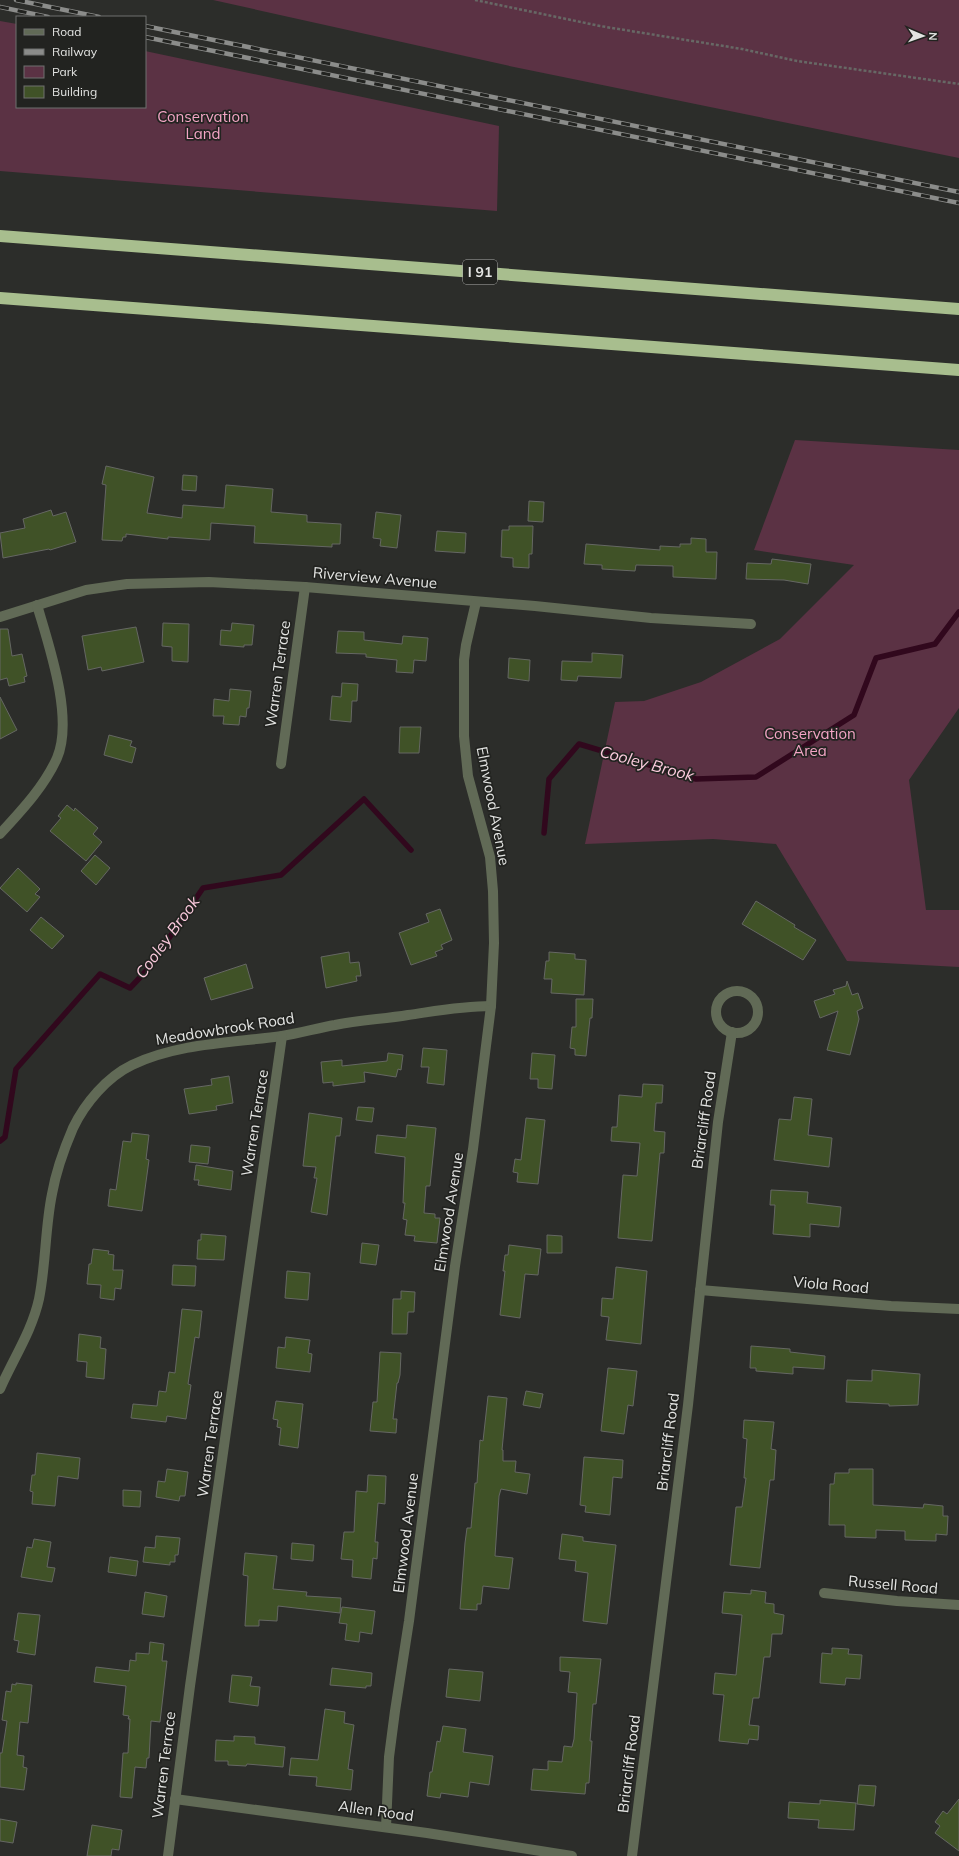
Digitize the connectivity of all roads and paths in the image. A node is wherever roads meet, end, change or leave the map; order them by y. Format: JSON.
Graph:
{"nodes":[{"id":1,"x":475,"y":0,"type":"edge"},
{"id":2,"x":959,"y":84,"type":"edge"},
{"id":3,"x":0,"y":236,"type":"edge"},
{"id":4,"x":0,"y":298,"type":"edge"},
{"id":5,"x":959,"y":309,"type":"edge"},
{"id":6,"x":959,"y":370,"type":"edge"},
{"id":7,"x":305,"y":587,"type":"junction"},
{"id":8,"x":476,"y":602,"type":"junction"},
{"id":9,"x":38,"y":605,"type":"junction"},
{"id":10,"x":0,"y":617,"type":"edge"},
{"id":11,"x":751,"y":624,"type":"dead end"},
{"id":12,"x":281,"y":764,"type":"dead end"},
{"id":13,"x":0,"y":834,"type":"edge"},
{"id":14,"x":491,"y":1006,"type":"junction"},
{"id":15,"x":732,"y":1032,"type":"junction"},
{"id":16,"x":282,"y":1036,"type":"junction"},
{"id":17,"x":700,"y":1290,"type":"junction"},
{"id":18,"x":959,"y":1309,"type":"edge"},
{"id":19,"x":0,"y":1389,"type":"edge"},
{"id":20,"x":824,"y":1593,"type":"dead end"},
{"id":21,"x":959,"y":1605,"type":"edge"},
{"id":22,"x":174,"y":1799,"type":"junction"},
{"id":23,"x":386,"y":1827,"type":"junction"},
{"id":24,"x":168,"y":1856,"type":"edge"},
{"id":25,"x":572,"y":1856,"type":"edge"},
{"id":26,"x":632,"y":1856,"type":"edge"}],
"edges":[{"from":1,"to":2,"type":"path"},
{"from":3,"to":5,"type":"highway","number":"I 91"},
{"from":4,"to":6,"type":"highway"},
{"from":7,"to":8,"type":"street","name":"Riverview Avenue"},
{"from":7,"to":9,"type":"street","name":"Riverview Avenue"},
{"from":7,"to":12,"type":"street","name":"Warren Terrace"},
{"from":8,"to":11,"type":"street","name":"Riverview Avenue"},
{"from":8,"to":14,"type":"street","name":"Elmwood Avenue"},
{"from":9,"to":10,"type":"street","name":"Riverview Avenue"},
{"from":9,"to":13,"type":"street"},
{"from":14,"to":16,"type":"street","name":"Meadowbrook Road"},
{"from":14,"to":23,"type":"street","name":"Elmwood Avenue"},
{"from":15,"to":15,"type":"street"},
{"from":15,"to":17,"type":"street","name":"Briarcliff Road"},
{"from":16,"to":19,"type":"street","name":"Meadowbrook Road"},
{"from":16,"to":22,"type":"street","name":"Warren Terrace"},
{"from":17,"to":18,"type":"street","name":"Viola Road"},
{"from":17,"to":26,"type":"street","name":"Briarcliff Road"},
{"from":20,"to":21,"type":"street","name":"Russell Road"},
{"from":22,"to":23,"type":"street","name":"Allen Road"},
{"from":22,"to":24,"type":"street","name":"Warren Terrace"},
{"from":23,"to":25,"type":"street","name":"Allen Road"}]}
